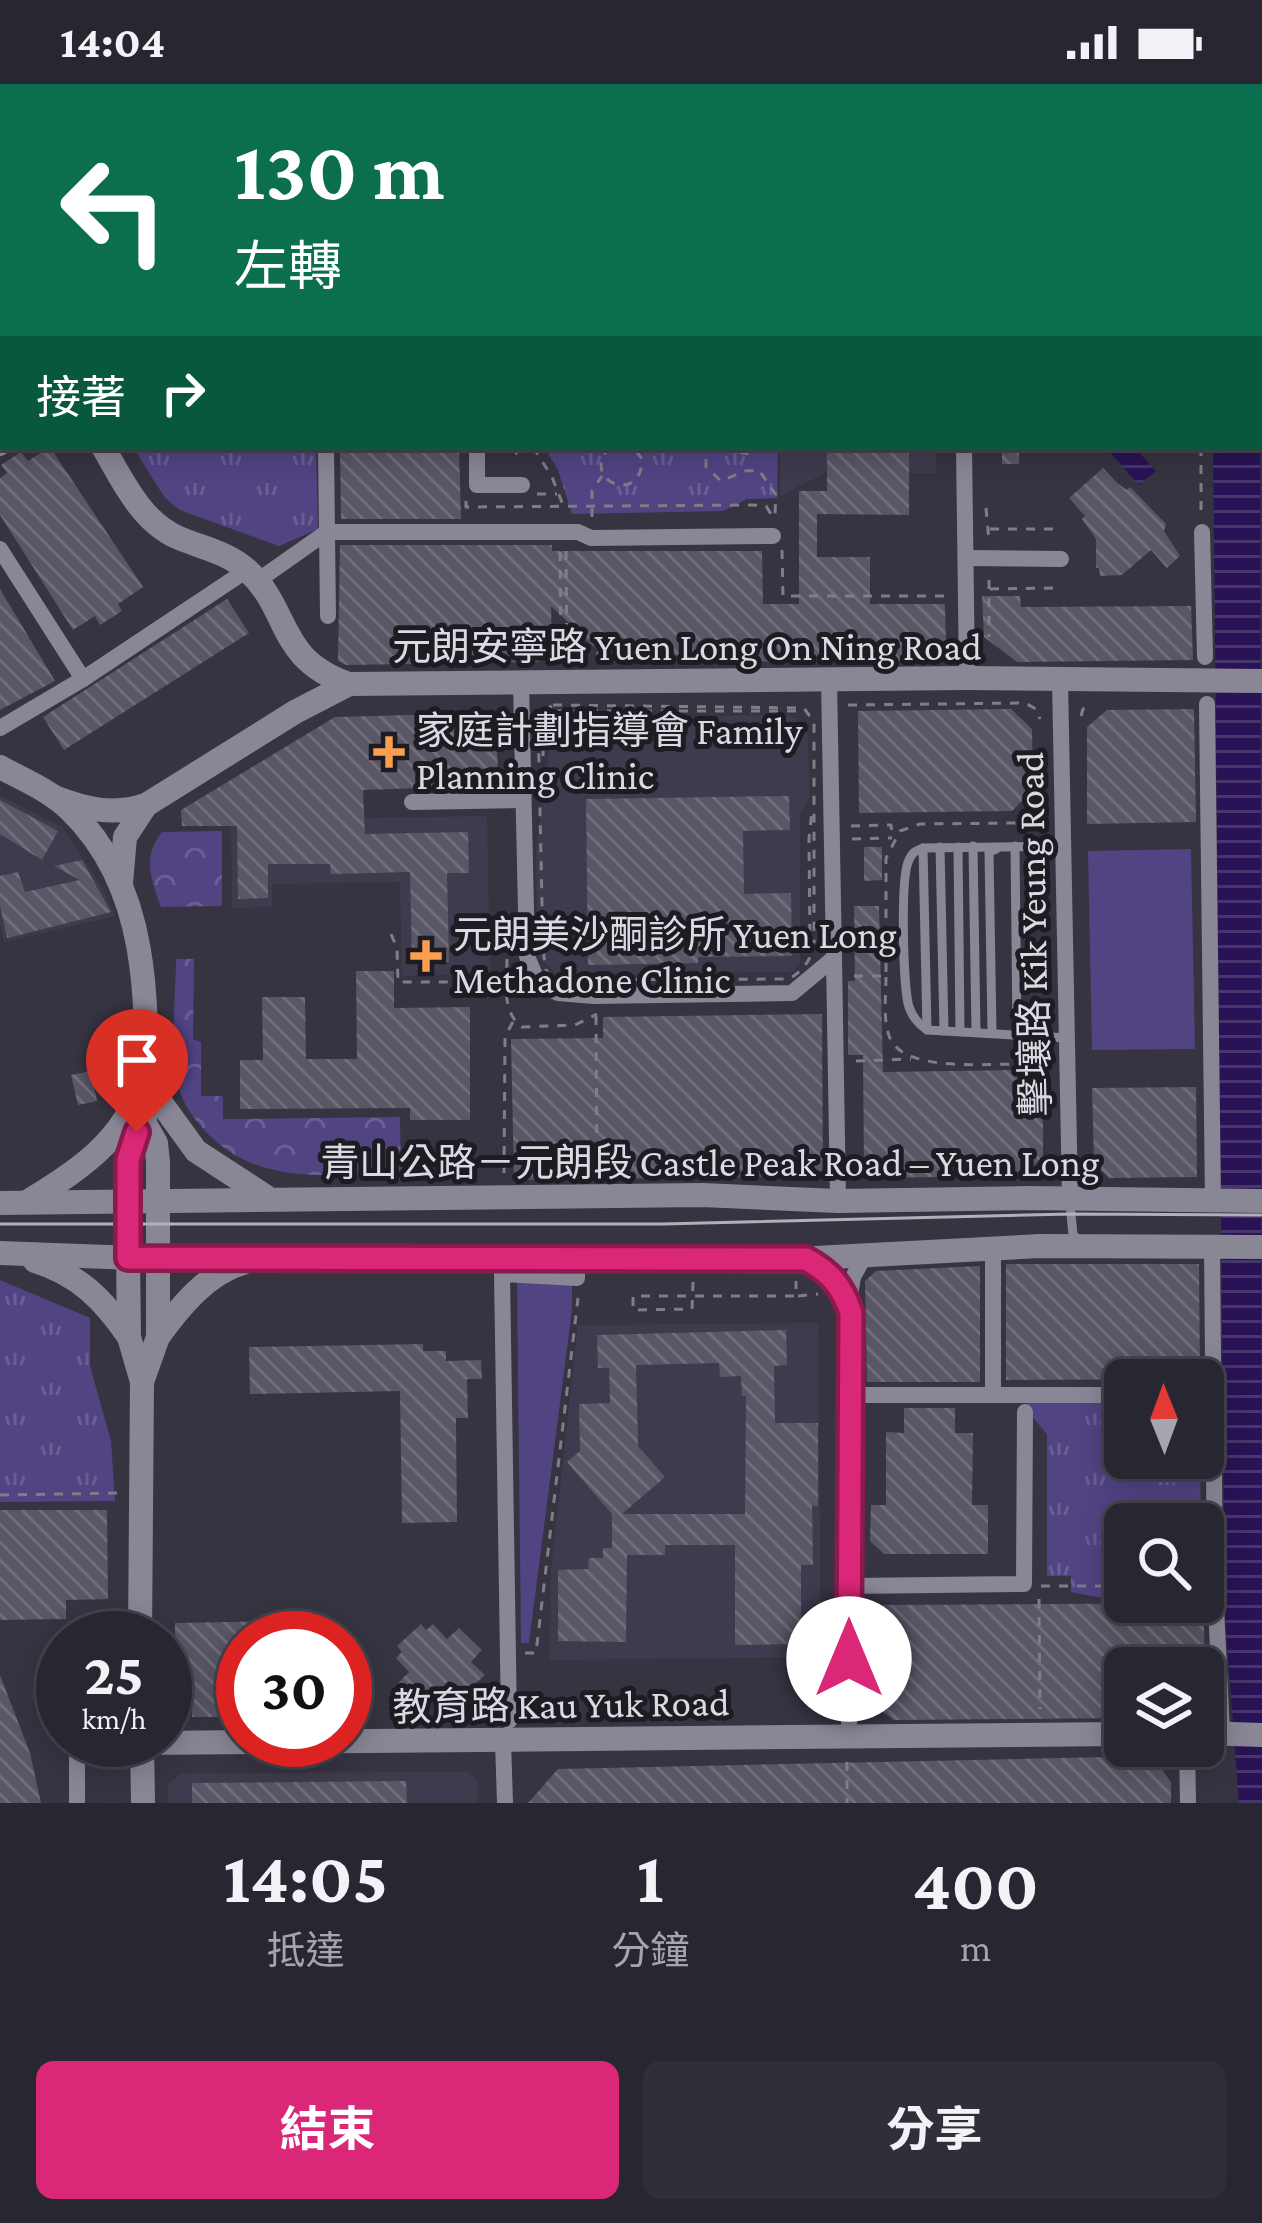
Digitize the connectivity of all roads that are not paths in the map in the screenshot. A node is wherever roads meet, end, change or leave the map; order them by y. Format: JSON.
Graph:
{"nodes":[{"id":1,"x":105,"y":450,"type":"edge"},
{"id":2,"x":326,"y":450,"type":"edge"},
{"id":3,"x":477,"y":450,"type":"edge"},
{"id":4,"x":964,"y":450,"type":"edge"},
{"id":5,"x":526,"y":489,"type":"road end"},
{"id":6,"x":771,"y":531,"type":"road end"},
{"id":7,"x":327,"y":532,"type":"junction"},
{"id":8,"x":1202,"y":532,"type":"road end"},
{"id":9,"x":0,"y":549,"type":"edge"},
{"id":10,"x":966,"y":558,"type":"junction"},
{"id":11,"x":1061,"y":559,"type":"dead end"},
{"id":12,"x":252,"y":576,"type":"junction"},
{"id":13,"x":328,"y":616,"type":"dead end"},
{"id":14,"x":298,"y":653,"type":"junction"},
{"id":15,"x":968,"y":678,"type":"junction"},
{"id":16,"x":83,"y":680,"type":"junction"},
{"id":17,"x":829,"y":680,"type":"junction"},
{"id":18,"x":1206,"y":680,"type":"junction"},
{"id":19,"x":1060,"y":681,"type":"junction"},
{"id":20,"x":1262,"y":681,"type":"edge"},
{"id":21,"x":521,"y":682,"type":"junction"},
{"id":22,"x":349,"y":684,"type":"junction"},
{"id":23,"x":295,"y":712,"type":"junction"},
{"id":24,"x":0,"y":728,"type":"edge"},
{"id":25,"x":0,"y":766,"type":"edge"},
{"id":26,"x":54,"y":797,"type":"junction"},
{"id":27,"x":524,"y":800,"type":"junction"},
{"id":28,"x":412,"y":802,"type":"dead end"},
{"id":29,"x":146,"y":805,"type":"junction"},
{"id":30,"x":974,"y":846,"type":"junction"},
{"id":31,"x":1009,"y":846,"type":"junction"},
{"id":32,"x":1063,"y":846,"type":"junction"},
{"id":33,"x":940,"y":847,"type":"junction"},
{"id":34,"x":958,"y":847,"type":"junction"},
{"id":35,"x":923,"y":848,"type":"junction"},
{"id":36,"x":122,"y":886,"type":"junction"},
{"id":37,"x":834,"y":967,"type":"junction"},
{"id":38,"x":927,"y":1030,"type":"junction"},
{"id":39,"x":944,"y":1031,"type":"junction"},
{"id":40,"x":961,"y":1031,"type":"junction"},
{"id":41,"x":976,"y":1031,"type":"junction"},
{"id":42,"x":992,"y":1032,"type":"junction"},
{"id":43,"x":1017,"y":1033,"type":"junction"},
{"id":44,"x":1068,"y":1038,"type":"junction"},
{"id":45,"x":146,"y":1070,"type":"junction"},
{"id":46,"x":145,"y":1124,"type":"junction"},
{"id":47,"x":267,"y":1198,"type":"junction"},
{"id":48,"x":1070,"y":1198,"type":"junction"},
{"id":49,"x":128,"y":1200,"type":"junction"},
{"id":50,"x":158,"y":1200,"type":"junction"},
{"id":51,"x":838,"y":1201,"type":"junction"},
{"id":52,"x":1216,"y":1202,"type":"junction"},
{"id":53,"x":1262,"y":1202,"type":"edge"},
{"id":54,"x":12,"y":1203,"type":"edge"},
{"id":55,"x":1092,"y":1246,"type":"junction"},
{"id":56,"x":1262,"y":1246,"type":"edge"},
{"id":57,"x":1214,"y":1247,"type":"junction"},
{"id":58,"x":5,"y":1253,"type":"edge"},
{"id":59,"x":866,"y":1255,"type":"junction"},
{"id":60,"x":128,"y":1258,"type":"junction"},
{"id":61,"x":263,"y":1258,"type":"junction"},
{"id":62,"x":157,"y":1259,"type":"junction"},
{"id":63,"x":993,"y":1261,"type":"dead end"},
{"id":64,"x":577,"y":1269,"type":"junction"},
{"id":65,"x":806,"y":1269,"type":"junction"},
{"id":66,"x":851,"y":1313,"type":"junction"},
{"id":67,"x":129,"y":1336,"type":"junction"},
{"id":68,"x":158,"y":1337,"type":"junction"},
{"id":69,"x":1210,"y":1359,"type":"edge"},
{"id":70,"x":142,"y":1382,"type":"junction"},
{"id":71,"x":862,"y":1395,"type":"dead end"},
{"id":72,"x":993,"y":1395,"type":"junction"},
{"id":73,"x":1104,"y":1395,"type":"edge"},
{"id":74,"x":1025,"y":1412,"type":"dead end"},
{"id":75,"x":1212,"y":1479,"type":"edge"},
{"id":76,"x":850,"y":1586,"type":"junction"},
{"id":77,"x":140,"y":1611,"type":"edge"},
{"id":78,"x":1217,"y":1647,"type":"edge"},
{"id":79,"x":506,"y":1731,"type":"junction"},
{"id":80,"x":1224,"y":1733,"type":"edge"},
{"id":81,"x":1104,"y":1735,"type":"edge"},
{"id":82,"x":1262,"y":1735,"type":"edge"},
{"id":83,"x":192,"y":1740,"type":"edge"},
{"id":84,"x":848,"y":1745,"type":"junction"},
{"id":85,"x":76,"y":1767,"type":"edge"},
{"id":86,"x":142,"y":1767,"type":"edge"},
{"id":87,"x":1187,"y":1767,"type":"edge"},
{"id":88,"x":77,"y":1803,"type":"edge"},
{"id":89,"x":143,"y":1803,"type":"edge"},
{"id":90,"x":505,"y":1803,"type":"edge"},
{"id":91,"x":1188,"y":1803,"type":"edge"}],
"edges":[{"from":1,"to":12,"type":"main road"},
{"from":2,"to":7,"type":"street"},
{"from":3,"to":5,"type":"street"},
{"from":4,"to":10,"type":"street"},
{"from":6,"to":7,"type":"street"},
{"from":7,"to":12,"type":"street"},
{"from":7,"to":13,"type":"street"},
{"from":8,"to":18,"type":"street"},
{"from":9,"to":16,"type":"street"},
{"from":10,"to":11,"type":"street"},
{"from":10,"to":15,"type":"street"},
{"from":12,"to":14,"type":"main road"},
{"from":12,"to":16,"type":"street"},
{"from":14,"to":22,"type":"main road"},
{"from":14,"to":23,"type":"main road"},
{"from":15,"to":17,"type":"main road","name":"元朗安寧路 Yuen Long On Ning Road"},
{"from":15,"to":19,"type":"main road","name":"元朗安寧路 Yuen Long On Ning Road"},
{"from":16,"to":24,"type":"street"},
{"from":17,"to":21,"type":"main road","name":"元朗安寧路 Yuen Long On Ning Road"},
{"from":17,"to":37,"type":"street"},
{"from":18,"to":19,"type":"main road","name":"元朗安寧路 Yuen Long On Ning Road"},
{"from":18,"to":20,"type":"main road","name":"元朗安寧路 Yuen Long On Ning Road"},
{"from":18,"to":52,"type":"street"},
{"from":19,"to":32,"type":"street","name":"擊壤路 Kik Yeung Road"},
{"from":21,"to":22,"type":"main road","name":"元朗安寧路 Yuen Long On Ning Road"},
{"from":21,"to":27,"type":"street"},
{"from":22,"to":23,"type":"main road","name":"元朗安寧路 Yuen Long On Ning Road"},
{"from":23,"to":29,"type":"main road","name":"元朗安寧路 Yuen Long On Ning Road"},
{"from":25,"to":26,"type":"main road"},
{"from":26,"to":29,"type":"main road"},
{"from":26,"to":36,"type":"main road"},
{"from":27,"to":28,"type":"street"},
{"from":27,"to":37,"type":"street"},
{"from":29,"to":36,"type":"main road"},
{"from":30,"to":31,"type":"lane"},
{"from":30,"to":34,"type":"lane"},
{"from":30,"to":41,"type":"lane"},
{"from":31,"to":32,"type":"lane"},
{"from":31,"to":42,"type":"lane"},
{"from":31,"to":43,"type":"lane"},
{"from":32,"to":44,"type":"street","name":"擊壤路 Kik Yeung Road"},
{"from":33,"to":34,"type":"lane"},
{"from":33,"to":35,"type":"lane"},
{"from":33,"to":39,"type":"lane"},
{"from":34,"to":40,"type":"lane"},
{"from":35,"to":38,"type":"lane"},
{"from":35,"to":38,"type":"lane"},
{"from":36,"to":45,"type":"main road"},
{"from":37,"to":51,"type":"street"},
{"from":38,"to":39,"type":"lane"},
{"from":39,"to":40,"type":"lane"},
{"from":40,"to":41,"type":"lane"},
{"from":41,"to":42,"type":"lane"},
{"from":42,"to":43,"type":"lane"},
{"from":43,"to":44,"type":"lane"},
{"from":44,"to":48,"type":"street","name":"擊壤路 Kik Yeung Road"},
{"from":45,"to":46,"type":"main road"},
{"from":45,"to":47,"type":"main road"},
{"from":45,"to":54,"type":"main road"},
{"from":46,"to":49,"type":"main road"},
{"from":46,"to":50,"type":"main road"},
{"from":47,"to":50,"type":"main road","name":"青山公路－元朗段 Castle Peak Road – Yuen Long"},
{"from":47,"to":51,"type":"main road","name":"青山公路－元朗段 Castle Peak Road – Yuen Long"},
{"from":48,"to":51,"type":"main road","name":"青山公路－元朗段 Castle Peak Road – Yuen Long"},
{"from":48,"to":52,"type":"main road","name":"青山公路－元朗段 Castle Peak Road – Yuen Long"},
{"from":48,"to":55,"type":"lane","name":"擊壤路 Kik Yeung Road"},
{"from":49,"to":50,"type":"main road","name":"青山公路－元朗段 Castle Peak Road – Yuen Long"},
{"from":49,"to":54,"type":"main road","name":"青山公路－元朗段 Castle Peak Road – Yuen Long"},
{"from":49,"to":60,"type":"main road"},
{"from":50,"to":62,"type":"main road"},
{"from":52,"to":53,"type":"main road","name":"青山公路－元朗段 Castle Peak Road – Yuen Long"},
{"from":55,"to":57,"type":"main road"},
{"from":55,"to":59,"type":"main road"},
{"from":56,"to":57,"type":"main road"},
{"from":57,"to":69,"type":"street"},
{"from":58,"to":60,"type":"main road"},
{"from":58,"to":67,"type":"main road"},
{"from":59,"to":65,"type":"main road"},
{"from":59,"to":66,"type":"street"},
{"from":60,"to":62,"type":"main road"},
{"from":60,"to":67,"type":"main road"},
{"from":61,"to":62,"type":"main road"},
{"from":61,"to":64,"type":"main road"},
{"from":61,"to":68,"type":"main road"},
{"from":62,"to":68,"type":"main road"},
{"from":63,"to":72,"type":"street"},
{"from":64,"to":65,"type":"main road"},
{"from":64,"to":79,"type":"street"},
{"from":65,"to":66,"type":"street"},
{"from":66,"to":76,"type":"street"},
{"from":67,"to":70,"type":"main road"},
{"from":68,"to":70,"type":"main road"},
{"from":70,"to":77,"type":"main road"},
{"from":71,"to":72,"type":"street"},
{"from":72,"to":73,"type":"street"},
{"from":74,"to":76,"type":"street"},
{"from":75,"to":78,"type":"street"},
{"from":76,"to":84,"type":"street"},
{"from":79,"to":83,"type":"main road","name":"教育路 Kau Yuk Road"},
{"from":79,"to":84,"type":"main road","name":"教育路 Kau Yuk Road"},
{"from":79,"to":90,"type":"street"},
{"from":80,"to":82,"type":"main road"},
{"from":81,"to":84,"type":"main road","name":"教育路 Kau Yuk Road"},
{"from":85,"to":88,"type":"street"},
{"from":86,"to":89,"type":"main road"},
{"from":87,"to":91,"type":"street"}]}
